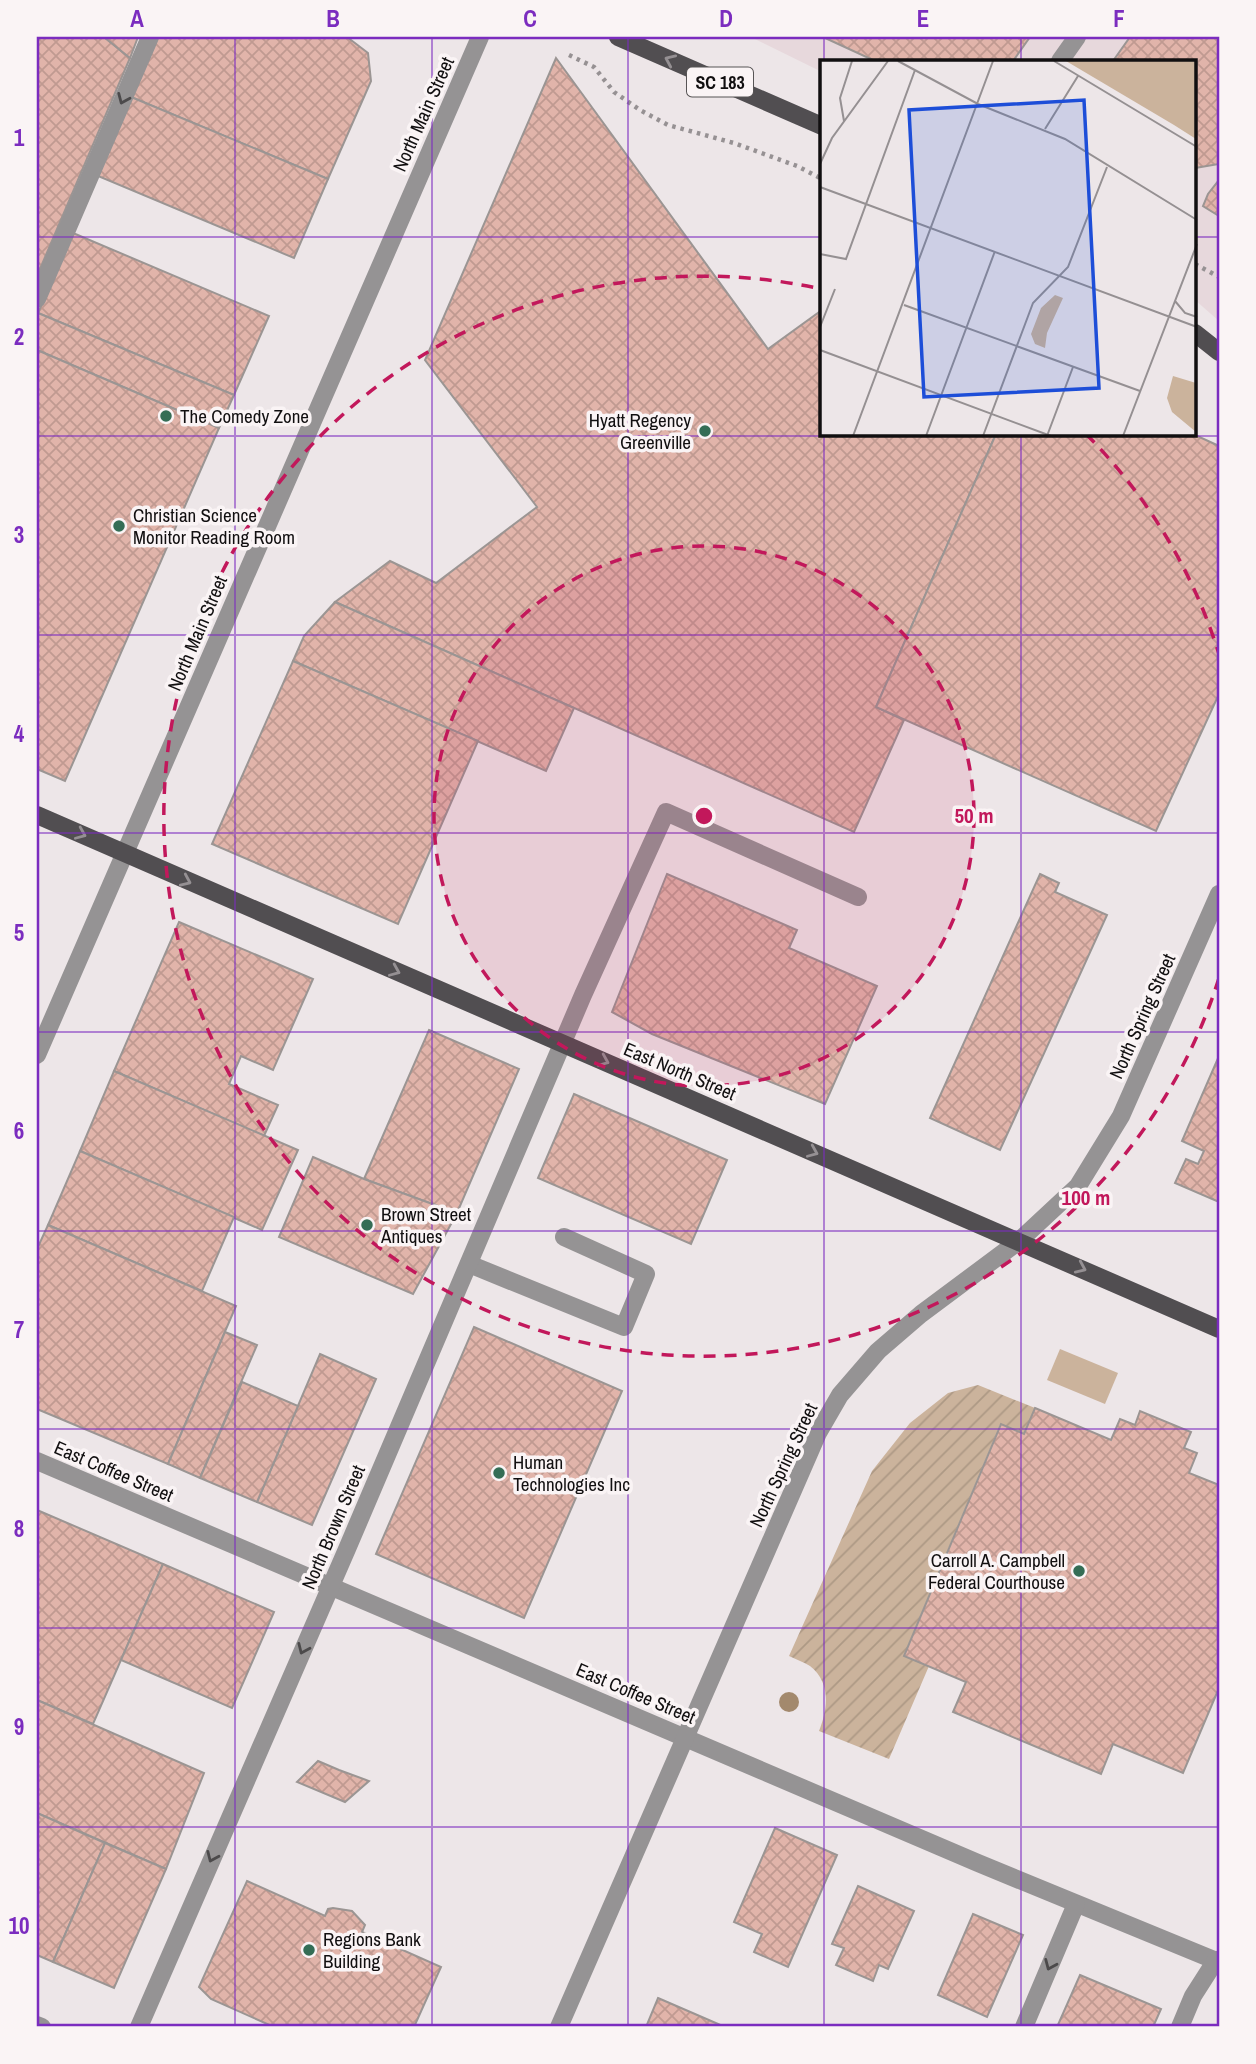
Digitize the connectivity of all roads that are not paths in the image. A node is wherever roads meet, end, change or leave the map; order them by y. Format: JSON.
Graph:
{"nodes":[{"id":1,"x":150,"y":37,"type":"edge"},
{"id":2,"x":480,"y":37,"type":"edge"},
{"id":3,"x":618,"y":37,"type":"edge"},
{"id":4,"x":1077,"y":37,"type":"edge"},
{"id":5,"x":1061,"y":60,"type":"edge"},
{"id":6,"x":820,"y":126,"type":"edge"},
{"id":7,"x":37,"y":299,"type":"edge"},
{"id":8,"x":1196,"y":334,"type":"edge"},
{"id":9,"x":1219,"y":352,"type":"edge"},
{"id":10,"x":37,"y":815,"type":"edge"},
{"id":11,"x":124,"y":852,"type":"junction"},
{"id":12,"x":1219,"y":894,"type":"edge"},
{"id":13,"x":858,"y":897,"type":"dead end"},
{"id":14,"x":564,"y":1043,"type":"junction"},
{"id":15,"x":37,"y":1055,"type":"edge"},
{"id":16,"x":564,"y":1237,"type":"dead end"},
{"id":17,"x":1019,"y":1241,"type":"junction"},
{"id":18,"x":469,"y":1264,"type":"junction"},
{"id":19,"x":1219,"y":1329,"type":"edge"},
{"id":20,"x":37,"y":1461,"type":"edge"},
{"id":21,"x":330,"y":1586,"type":"junction"},
{"id":22,"x":686,"y":1737,"type":"junction"},
{"id":23,"x":1076,"y":1904,"type":"junction"},
{"id":24,"x":1218,"y":1961,"type":"edge"},
{"id":25,"x":37,"y":2025,"type":"edge"},
{"id":26,"x":42,"y":2027,"type":"edge"},
{"id":27,"x":138,"y":2027,"type":"edge"},
{"id":28,"x":559,"y":2027,"type":"edge"},
{"id":29,"x":1024,"y":2027,"type":"edge"},
{"id":30,"x":1180,"y":2027,"type":"edge"}],
"edges":[{"from":1,"to":7,"type":"street","one_way":true},
{"from":2,"to":11,"type":"street","name":"North Main Street"},
{"from":6,"to":3,"type":"main road","number":"SC 183","one_way":true},
{"from":4,"to":5,"type":"street"},
{"from":8,"to":9,"type":"main road"},
{"from":10,"to":11,"type":"main road","name":"East North Street","one_way":true},
{"from":11,"to":14,"type":"main road","name":"East North Street","one_way":true},
{"from":11,"to":15,"type":"street","name":"North Main Street"},
{"from":12,"to":17,"type":"street","name":"North Spring Street"},
{"from":13,"to":14,"type":"street","name":"North Brown Street"},
{"from":14,"to":17,"type":"main road","name":"East North Street","one_way":true},
{"from":14,"to":18,"type":"street","name":"North Brown Street"},
{"from":16,"to":18,"type":"street"},
{"from":17,"to":19,"type":"main road","name":"East North Street","one_way":true},
{"from":17,"to":22,"type":"street","name":"North Spring Street"},
{"from":18,"to":21,"type":"street","name":"North Brown Street"},
{"from":20,"to":21,"type":"street","name":"East Coffee Street"},
{"from":21,"to":22,"type":"street","name":"East Coffee Street"},
{"from":21,"to":27,"type":"street","name":"North Brown Street","one_way":true},
{"from":22,"to":23,"type":"street","name":"East Coffee Street"},
{"from":22,"to":28,"type":"street","name":"North Spring Street"},
{"from":23,"to":24,"type":"street","name":"East Coffee Street"},
{"from":23,"to":29,"type":"street","one_way":true},
{"from":24,"to":30,"type":"street"},
{"from":25,"to":26,"type":"street"}]}
